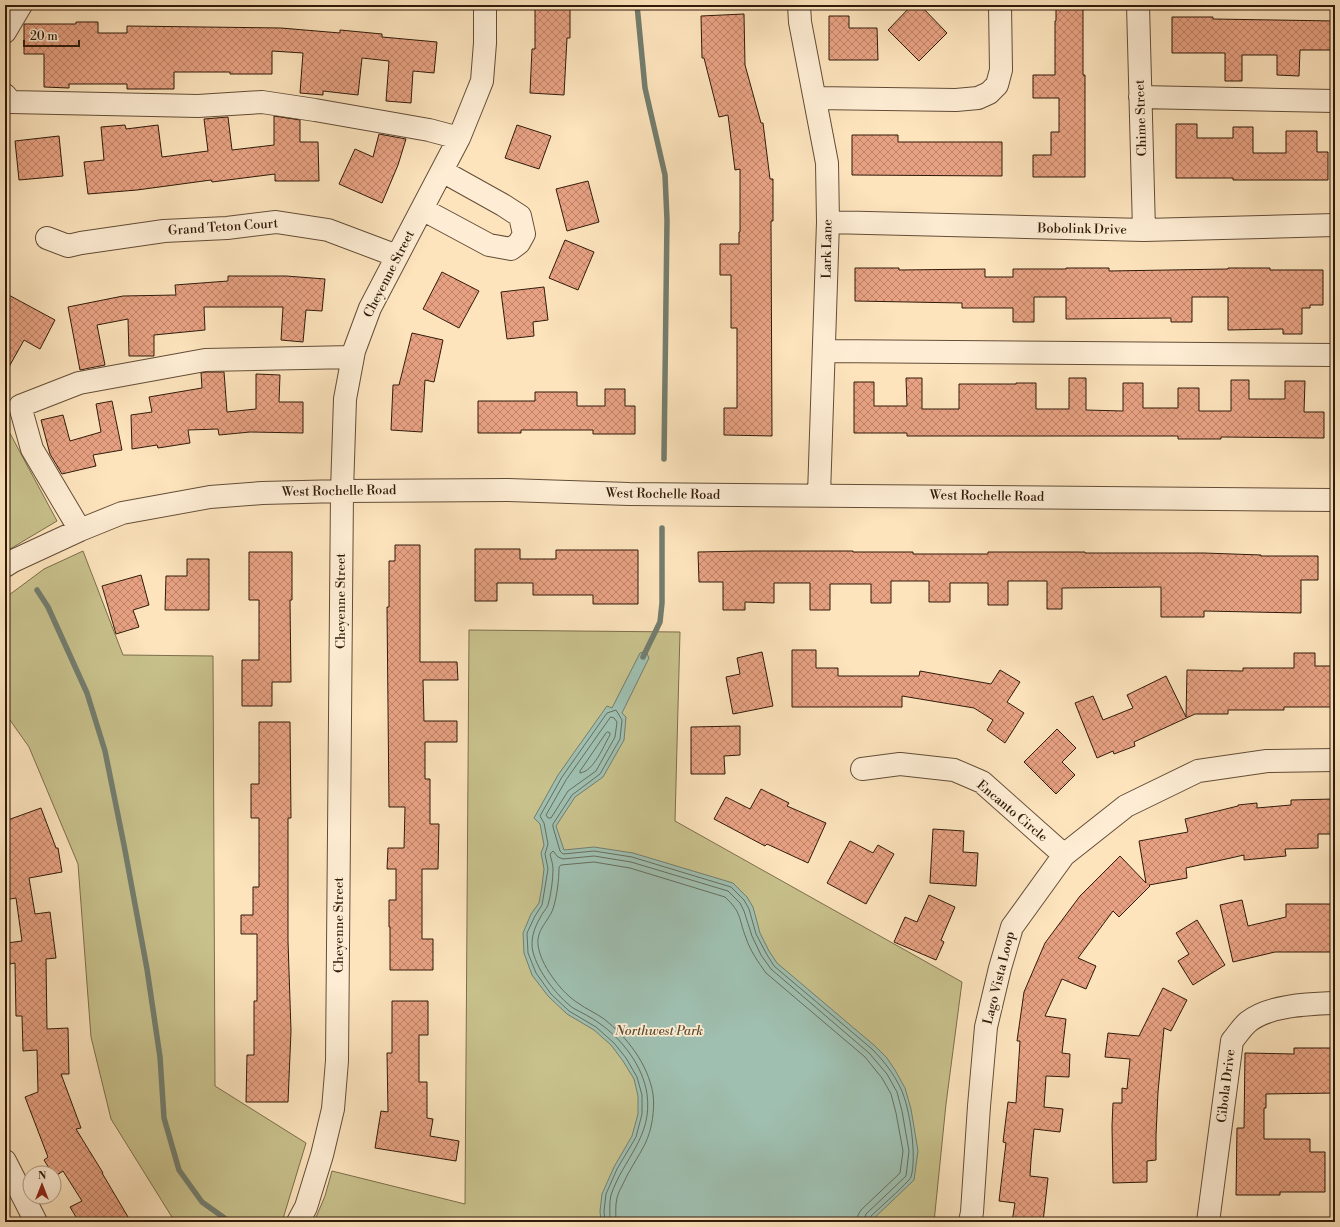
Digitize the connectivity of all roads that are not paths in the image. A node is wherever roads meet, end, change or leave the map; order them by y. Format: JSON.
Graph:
{"nodes":[{"id":1,"x":21,"y":5,"type":"edge"},
{"id":2,"x":485,"y":5,"type":"edge"},
{"id":3,"x":799,"y":5,"type":"edge"},
{"id":4,"x":1000,"y":5,"type":"edge"},
{"id":5,"x":1138,"y":5,"type":"edge"},
{"id":6,"x":5,"y":32,"type":"edge"},
{"id":7,"x":5,"y":96,"type":"edge"},
{"id":8,"x":1140,"y":97,"type":"junction"},
{"id":9,"x":814,"y":98,"type":"junction"},
{"id":10,"x":1335,"y":101,"type":"edge"},
{"id":11,"x":460,"y":138,"type":"junction"},
{"id":12,"x":442,"y":171,"type":"junction"},
{"id":13,"x":422,"y":209,"type":"junction"},
{"id":14,"x":828,"y":222,"type":"junction"},
{"id":15,"x":1335,"y":225,"type":"edge"},
{"id":16,"x":1144,"y":230,"type":"junction"},
{"id":17,"x":46,"y":238,"type":"dead end"},
{"id":18,"x":397,"y":256,"type":"junction"},
{"id":19,"x":824,"y":351,"type":"junction"},
{"id":20,"x":1335,"y":355,"type":"edge"},
{"id":21,"x":353,"y":358,"type":"junction"},
{"id":22,"x":342,"y":490,"type":"junction"},
{"id":23,"x":819,"y":495,"type":"junction"},
{"id":24,"x":1335,"y":500,"type":"edge"},
{"id":25,"x":80,"y":530,"type":"junction"},
{"id":26,"x":5,"y":566,"type":"edge"},
{"id":27,"x":1335,"y":760,"type":"edge"},
{"id":28,"x":862,"y":769,"type":"dead end"},
{"id":29,"x":1064,"y":855,"type":"junction"},
{"id":30,"x":1335,"y":1003,"type":"edge"},
{"id":31,"x":5,"y":1161,"type":"edge"},
{"id":32,"x":36,"y":1222,"type":"edge"},
{"id":33,"x":298,"y":1222,"type":"edge"},
{"id":34,"x":970,"y":1222,"type":"edge"},
{"id":35,"x":1208,"y":1222,"type":"edge"}],
"edges":[{"from":1,"to":6,"type":"street"},
{"from":2,"to":11,"type":"street","name":"Cheyenne Street"},
{"from":3,"to":9,"type":"street","name":"Lark Lane"},
{"from":4,"to":9,"type":"street"},
{"from":5,"to":8,"type":"street","name":"Chime Street"},
{"from":7,"to":11,"type":"street"},
{"from":8,"to":10,"type":"street"},
{"from":8,"to":16,"type":"street","name":"Chime Street"},
{"from":9,"to":14,"type":"street","name":"Lark Lane"},
{"from":11,"to":12,"type":"street","name":"Cheyenne Street"},
{"from":12,"to":13,"type":"street","name":"Cheyenne Street"},
{"from":12,"to":13,"type":"street"},
{"from":13,"to":18,"type":"street","name":"Cheyenne Street"},
{"from":14,"to":16,"type":"street","name":"Bobolink Drive"},
{"from":14,"to":19,"type":"street","name":"Lark Lane"},
{"from":15,"to":16,"type":"street","name":"Bobolink Drive"},
{"from":17,"to":18,"type":"street","name":"Grand Teton Court"},
{"from":18,"to":21,"type":"street","name":"Cheyenne Street"},
{"from":19,"to":20,"type":"street"},
{"from":19,"to":23,"type":"street","name":"Lark Lane"},
{"from":21,"to":22,"type":"street","name":"Cheyenne Street"},
{"from":21,"to":25,"type":"street"},
{"from":22,"to":23,"type":"street","name":"West Rochelle Road"},
{"from":22,"to":25,"type":"street","name":"West Rochelle Road"},
{"from":22,"to":33,"type":"street","name":"Cheyenne Street"},
{"from":23,"to":24,"type":"street","name":"West Rochelle Road"},
{"from":25,"to":26,"type":"street","name":"West Rochelle Road"},
{"from":27,"to":29,"type":"street","name":"Lago Vista Loop"},
{"from":28,"to":29,"type":"street","name":"Encanto Circle"},
{"from":29,"to":34,"type":"street","name":"Lago Vista Loop"},
{"from":30,"to":35,"type":"street","name":"Cibola Drive"},
{"from":31,"to":32,"type":"street"}]}
